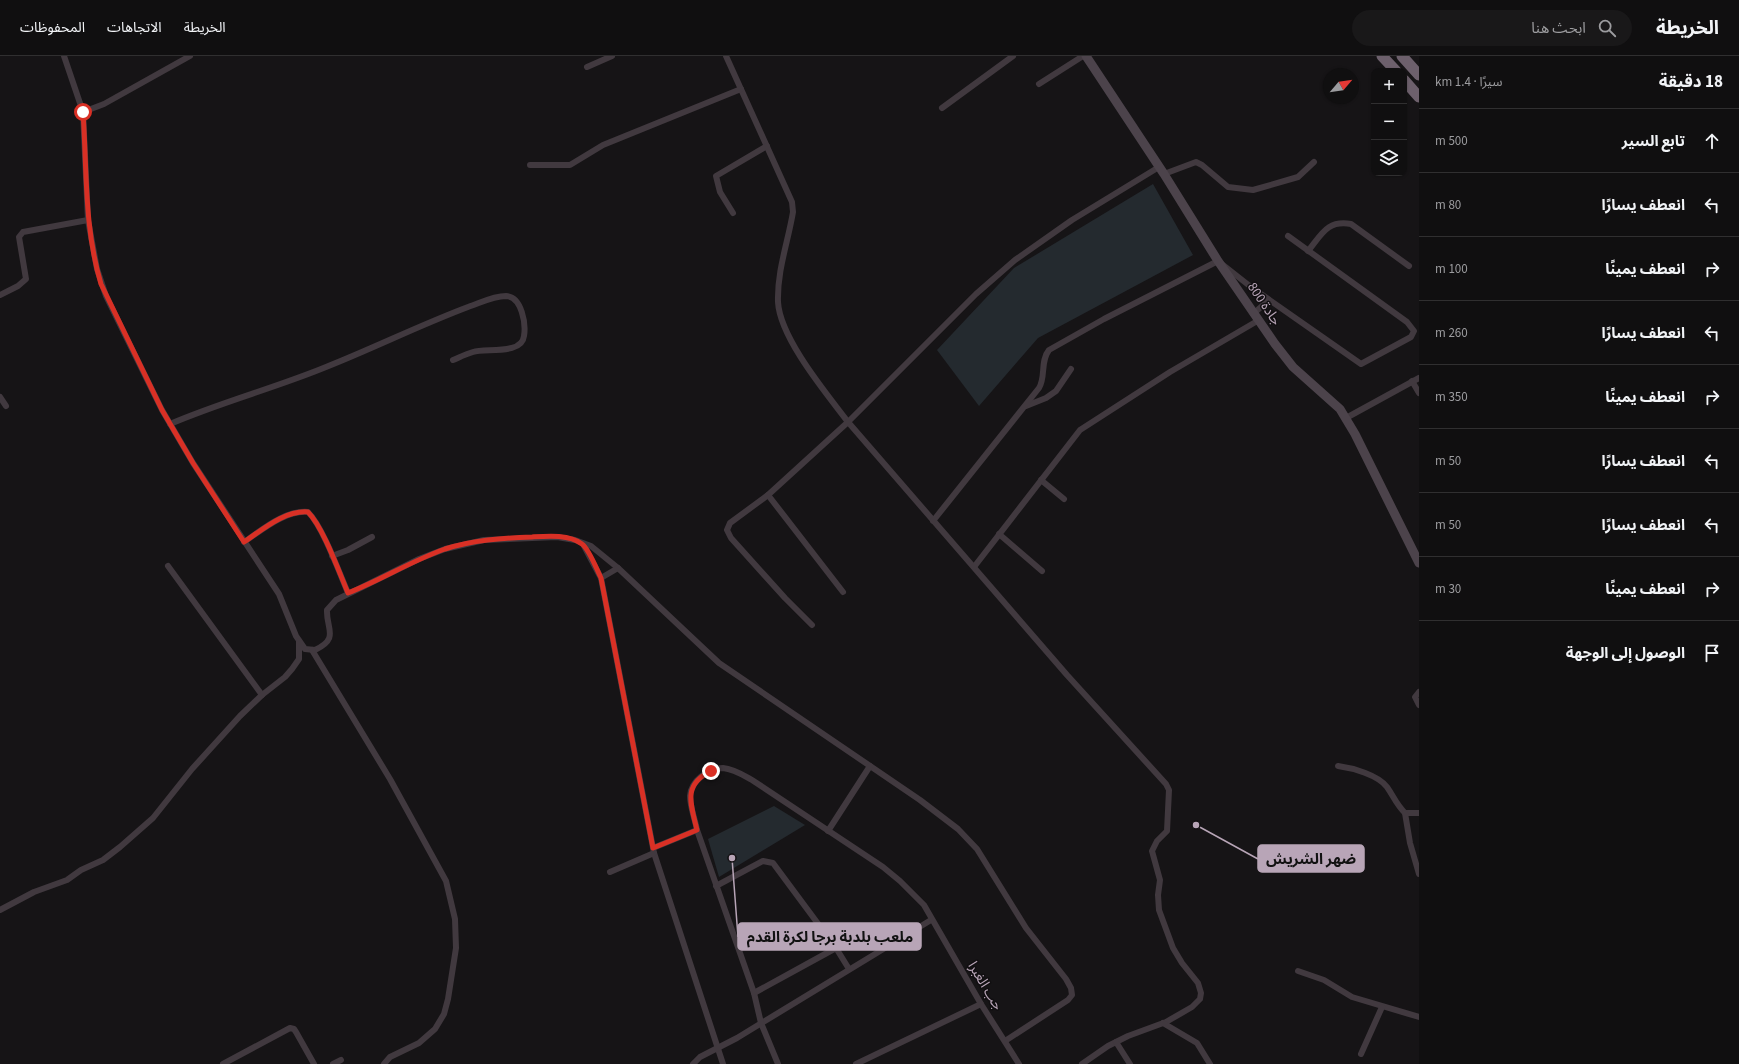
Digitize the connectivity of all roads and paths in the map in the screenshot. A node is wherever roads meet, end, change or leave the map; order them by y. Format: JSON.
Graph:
{"nodes":[{"id":1,"x":64,"y":56,"type":"edge"},
{"id":2,"x":190,"y":56,"type":"edge"},
{"id":3,"x":612,"y":56,"type":"edge"},
{"id":4,"x":726,"y":56,"type":"edge"},
{"id":5,"x":1013,"y":56,"type":"edge"},
{"id":6,"x":1084,"y":56,"type":"edge"},
{"id":7,"x":1382,"y":56,"type":"edge"},
{"id":8,"x":1402,"y":56,"type":"edge"},
{"id":9,"x":587,"y":67,"type":"dead end"},
{"id":10,"x":1393,"y":68,"type":"edge"},
{"id":11,"x":1419,"y":75,"type":"edge"},
{"id":12,"x":1407,"y":83,"type":"edge"},
{"id":13,"x":1040,"y":84,"type":"dead end"},
{"id":14,"x":741,"y":89,"type":"junction"},
{"id":15,"x":1419,"y":97,"type":"edge"},
{"id":16,"x":942,"y":108,"type":"dead end"},
{"id":17,"x":83,"y":112,"type":"junction"},
{"id":18,"x":767,"y":146,"type":"junction"},
{"id":19,"x":1314,"y":162,"type":"dead end"},
{"id":20,"x":530,"y":165,"type":"dead end"},
{"id":21,"x":1161,"y":171,"type":"junction"},
{"id":22,"x":733,"y":214,"type":"dead end"},
{"id":23,"x":88,"y":220,"type":"junction"},
{"id":24,"x":1288,"y":236,"type":"dead end"},
{"id":25,"x":1308,"y":251,"type":"junction"},
{"id":26,"x":1218,"y":261,"type":"junction"},
{"id":27,"x":1409,"y":266,"type":"dead end"},
{"id":28,"x":0,"y":296,"type":"edge"},
{"id":29,"x":1269,"y":300,"type":"junction"},
{"id":30,"x":1256,"y":317,"type":"junction"},
{"id":31,"x":454,"y":360,"type":"dead end"},
{"id":32,"x":1071,"y":369,"type":"dead end"},
{"id":33,"x":1419,"y":378,"type":"edge"},
{"id":34,"x":1412,"y":381,"type":"junction"},
{"id":35,"x":1419,"y":393,"type":"edge"},
{"id":36,"x":0,"y":397,"type":"edge"},
{"id":37,"x":6,"y":406,"type":"dead end"},
{"id":38,"x":1021,"y":409,"type":"junction"},
{"id":39,"x":1346,"y":418,"type":"junction"},
{"id":40,"x":848,"y":422,"type":"junction"},
{"id":41,"x":170,"y":424,"type":"junction"},
{"id":42,"x":1041,"y":480,"type":"junction"},
{"id":43,"x":768,"y":495,"type":"junction"},
{"id":44,"x":1064,"y":499,"type":"dead end"},
{"id":45,"x":933,"y":521,"type":"junction"},
{"id":46,"x":998,"y":534,"type":"junction"},
{"id":47,"x":372,"y":537,"type":"dead end"},
{"id":48,"x":244,"y":542,"type":"junction"},
{"id":49,"x":583,"y":544,"type":"junction"},
{"id":50,"x":332,"y":556,"type":"junction"},
{"id":51,"x":1419,"y":563,"type":"edge"},
{"id":52,"x":168,"y":566,"type":"dead end"},
{"id":53,"x":974,"y":567,"type":"junction"},
{"id":54,"x":618,"y":568,"type":"junction"},
{"id":55,"x":1042,"y":571,"type":"dead end"},
{"id":56,"x":601,"y":578,"type":"junction"},
{"id":57,"x":842,"y":592,"type":"dead end"},
{"id":58,"x":348,"y":593,"type":"junction"},
{"id":59,"x":812,"y":625,"type":"dead end"},
{"id":60,"x":299,"y":641,"type":"junction"},
{"id":61,"x":312,"y":650,"type":"junction"},
{"id":62,"x":1419,"y":692,"type":"edge"},
{"id":63,"x":262,"y":694,"type":"junction"},
{"id":64,"x":1419,"y":705,"type":"edge"},
{"id":65,"x":870,"y":766,"type":"junction"},
{"id":66,"x":1338,"y":766,"type":"dead end"},
{"id":67,"x":1405,"y":813,"type":"junction"},
{"id":68,"x":1419,"y":813,"type":"edge"},
{"id":69,"x":697,"y":830,"type":"junction"},
{"id":70,"x":828,"y":831,"type":"junction"},
{"id":71,"x":654,"y":850,"type":"junction"},
{"id":72,"x":610,"y":872,"type":"dead end"},
{"id":73,"x":1419,"y":874,"type":"edge"},
{"id":74,"x":716,"y":886,"type":"junction"},
{"id":75,"x":0,"y":910,"type":"edge"},
{"id":76,"x":931,"y":920,"type":"junction"},
{"id":77,"x":836,"y":948,"type":"junction"},
{"id":78,"x":849,"y":969,"type":"junction"},
{"id":79,"x":1298,"y":971,"type":"dead end"},
{"id":80,"x":754,"y":993,"type":"junction"},
{"id":81,"x":981,"y":1004,"type":"junction"},
{"id":82,"x":1382,"y":1007,"type":"junction"},
{"id":83,"x":1419,"y":1018,"type":"edge"},
{"id":84,"x":761,"y":1023,"type":"junction"},
{"id":85,"x":1163,"y":1023,"type":"junction"},
{"id":86,"x":1005,"y":1040,"type":"junction"},
{"id":87,"x":1116,"y":1042,"type":"junction"},
{"id":88,"x":718,"y":1048,"type":"junction"},
{"id":89,"x":1361,"y":1054,"type":"dead end"},
{"id":90,"x":341,"y":1060,"type":"dead end"},
{"id":91,"x":223,"y":1064,"type":"edge"},
{"id":92,"x":314,"y":1064,"type":"edge"},
{"id":93,"x":333,"y":1064,"type":"edge"},
{"id":94,"x":384,"y":1064,"type":"edge"},
{"id":95,"x":693,"y":1064,"type":"edge"},
{"id":96,"x":723,"y":1064,"type":"edge"},
{"id":97,"x":778,"y":1064,"type":"edge"},
{"id":98,"x":856,"y":1064,"type":"edge"},
{"id":99,"x":1019,"y":1064,"type":"edge"},
{"id":100,"x":1082,"y":1064,"type":"edge"},
{"id":101,"x":1130,"y":1064,"type":"edge"},
{"id":102,"x":1210,"y":1064,"type":"edge"}],
"edges":[{"from":1,"to":17,"type":"street"},
{"from":2,"to":17,"type":"street"},
{"from":3,"to":9,"type":"street"},
{"from":4,"to":14,"type":"street"},
{"from":5,"to":16,"type":"street"},
{"from":6,"to":13,"type":"street"},
{"from":6,"to":21,"type":"main road","name":"جادة 800"},
{"from":7,"to":10,"type":"highway"},
{"from":8,"to":11,"type":"highway"},
{"from":12,"to":15,"type":"highway"},
{"from":14,"to":18,"type":"street"},
{"from":14,"to":20,"type":"street"},
{"from":17,"to":23,"type":"street"},
{"from":18,"to":22,"type":"street"},
{"from":18,"to":40,"type":"street"},
{"from":19,"to":21,"type":"street"},
{"from":21,"to":26,"type":"main road","name":"جادة 800"},
{"from":21,"to":40,"type":"street"},
{"from":23,"to":28,"type":"street"},
{"from":23,"to":41,"type":"street"},
{"from":24,"to":25,"type":"street"},
{"from":25,"to":27,"type":"street"},
{"from":25,"to":29,"type":"street"},
{"from":26,"to":29,"type":"street"},
{"from":26,"to":30,"type":"main road","name":"جادة 800"},
{"from":26,"to":38,"type":"street"},
{"from":29,"to":30,"type":"street"},
{"from":30,"to":39,"type":"main road","name":"جادة 800"},
{"from":30,"to":42,"type":"street"},
{"from":31,"to":41,"type":"street"},
{"from":32,"to":38,"type":"street"},
{"from":33,"to":34,"type":"street"},
{"from":34,"to":35,"type":"street"},
{"from":34,"to":39,"type":"street"},
{"from":36,"to":37,"type":"street"},
{"from":38,"to":45,"type":"street"},
{"from":39,"to":51,"type":"main road","name":"جادة 800"},
{"from":40,"to":43,"type":"street"},
{"from":40,"to":45,"type":"street"},
{"from":41,"to":48,"type":"street"},
{"from":42,"to":44,"type":"street"},
{"from":42,"to":46,"type":"street"},
{"from":43,"to":57,"type":"street"},
{"from":43,"to":59,"type":"street"},
{"from":45,"to":53,"type":"street"},
{"from":46,"to":53,"type":"street"},
{"from":46,"to":55,"type":"street"},
{"from":47,"to":50,"type":"street"},
{"from":48,"to":50,"type":"street"},
{"from":48,"to":60,"type":"street"},
{"from":49,"to":54,"type":"street"},
{"from":49,"to":56,"type":"street"},
{"from":49,"to":58,"type":"street"},
{"from":50,"to":58,"type":"street"},
{"from":52,"to":63,"type":"street"},
{"from":53,"to":85,"type":"street"},
{"from":54,"to":56,"type":"street"},
{"from":54,"to":65,"type":"street"},
{"from":56,"to":71,"type":"street"},
{"from":58,"to":61,"type":"street"},
{"from":60,"to":61,"type":"street"},
{"from":60,"to":63,"type":"street"},
{"from":61,"to":94,"type":"street"},
{"from":62,"to":64,"type":"street"},
{"from":63,"to":75,"type":"street"},
{"from":65,"to":70,"type":"street"},
{"from":65,"to":86,"type":"street"},
{"from":66,"to":67,"type":"street"},
{"from":67,"to":68,"type":"street"},
{"from":67,"to":73,"type":"street"},
{"from":69,"to":70,"type":"street","name":"جب الغبرا"},
{"from":69,"to":71,"type":"street"},
{"from":69,"to":74,"type":"street","name":"جب الغبرا"},
{"from":70,"to":76,"type":"street","name":"جب الغبرا"},
{"from":71,"to":72,"type":"street"},
{"from":71,"to":88,"type":"street"},
{"from":74,"to":77,"type":"street"},
{"from":74,"to":80,"type":"street","name":"جب الغبرا"},
{"from":76,"to":78,"type":"street"},
{"from":76,"to":81,"type":"street","name":"جب الغبرا"},
{"from":77,"to":78,"type":"street"},
{"from":77,"to":80,"type":"street"},
{"from":78,"to":84,"type":"street"},
{"from":79,"to":82,"type":"street"},
{"from":80,"to":84,"type":"street","name":"جب الغبرا"},
{"from":81,"to":86,"type":"street","name":"جب الغبرا"},
{"from":81,"to":98,"type":"street"},
{"from":82,"to":83,"type":"street"},
{"from":82,"to":89,"type":"street"},
{"from":84,"to":88,"type":"street"},
{"from":84,"to":97,"type":"street","name":"جب الغبرا"},
{"from":85,"to":87,"type":"street"},
{"from":85,"to":102,"type":"street"},
{"from":86,"to":99,"type":"street","name":"جب الغبرا"},
{"from":87,"to":100,"type":"street"},
{"from":87,"to":101,"type":"street"},
{"from":88,"to":95,"type":"street"},
{"from":88,"to":96,"type":"street"},
{"from":90,"to":93,"type":"street"},
{"from":91,"to":92,"type":"street"}]}
